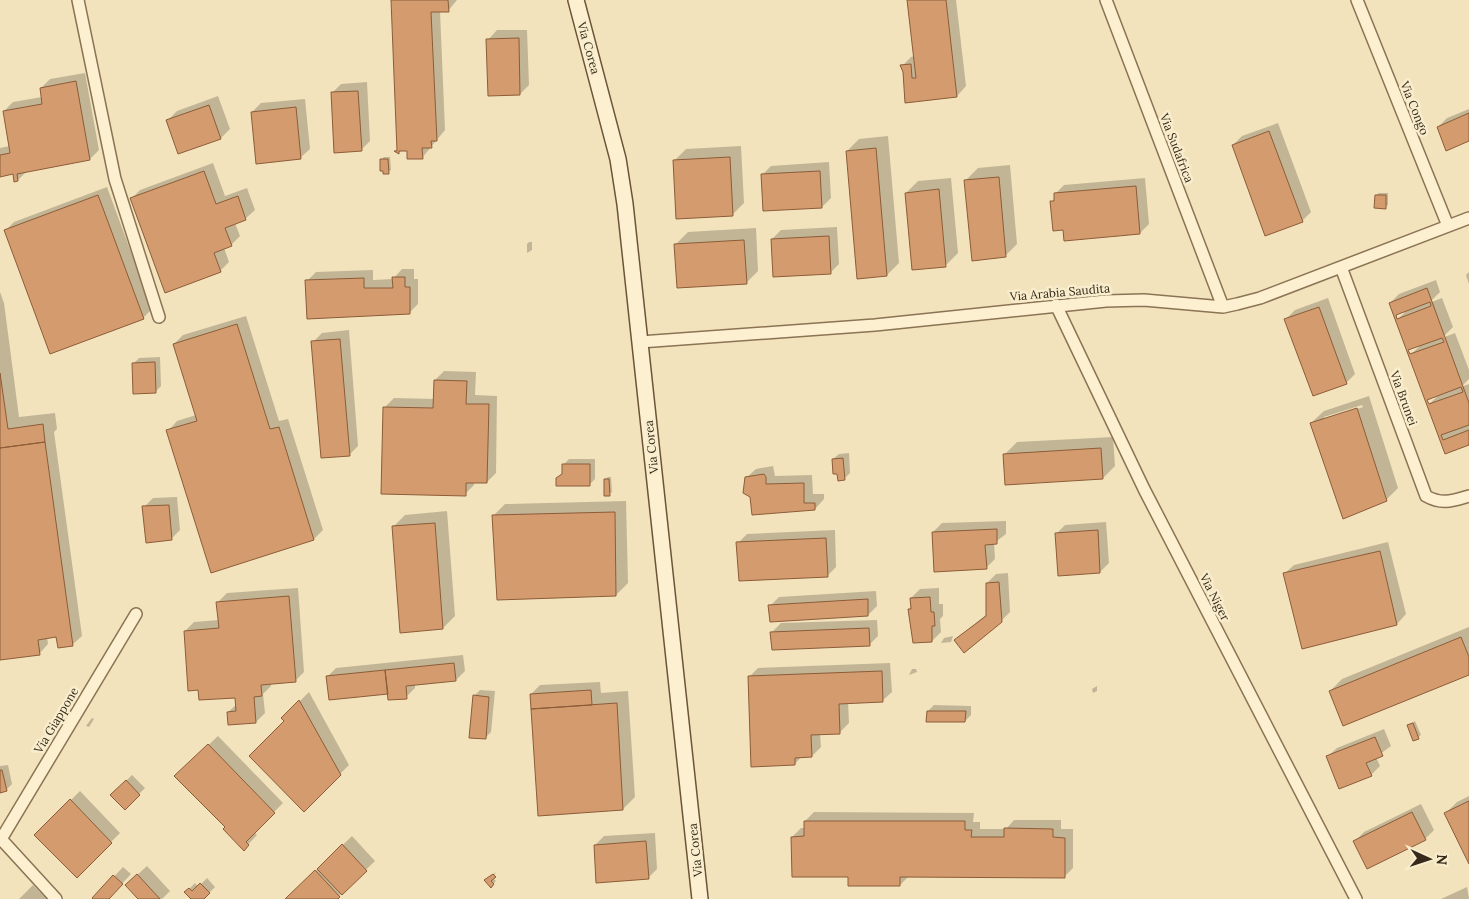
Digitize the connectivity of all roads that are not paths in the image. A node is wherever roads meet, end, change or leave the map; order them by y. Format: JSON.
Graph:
{"nodes":[{"id":1,"x":78,"y":0,"type":"edge"},
{"id":2,"x":576,"y":0,"type":"edge"},
{"id":3,"x":1106,"y":0,"type":"edge"},
{"id":4,"x":1357,"y":0,"type":"edge"},
{"id":5,"x":1469,"y":218,"type":"edge"},
{"id":6,"x":1448,"y":226,"type":"junction"},
{"id":7,"x":1341,"y":267,"type":"junction"},
{"id":8,"x":1056,"y":305,"type":"junction"},
{"id":9,"x":1223,"y":306,"type":"junction"},
{"id":10,"x":159,"y":317,"type":"dead end"},
{"id":11,"x":640,"y":342,"type":"junction"},
{"id":12,"x":1469,"y":496,"type":"edge"},
{"id":13,"x":136,"y":614,"type":"dead end"},
{"id":14,"x":0,"y":840,"type":"edge"},
{"id":15,"x":56,"y":899,"type":"edge"},
{"id":16,"x":700,"y":899,"type":"edge"},
{"id":17,"x":1356,"y":899,"type":"edge"}],
"edges":[{"from":1,"to":10,"type":"street"},
{"from":2,"to":11,"type":"street","name":"Via Corea"},
{"from":3,"to":9,"type":"street","name":"Via Sudafrica"},
{"from":4,"to":6,"type":"street","name":"Via Congo"},
{"from":5,"to":6,"type":"street","name":"Via Arabia Saudita"},
{"from":6,"to":7,"type":"street","name":"Via Arabia Saudita"},
{"from":7,"to":9,"type":"street","name":"Via Arabia Saudita"},
{"from":7,"to":12,"type":"street","name":"Via Brunei"},
{"from":8,"to":9,"type":"street","name":"Via Arabia Saudita"},
{"from":8,"to":11,"type":"street","name":"Via Arabia Saudita"},
{"from":8,"to":17,"type":"street","name":"Via Niger"},
{"from":11,"to":16,"type":"street","name":"Via Corea"},
{"from":13,"to":14,"type":"street","name":"Via Giappone"},
{"from":14,"to":15,"type":"street","name":"Via Giappone"}]}
